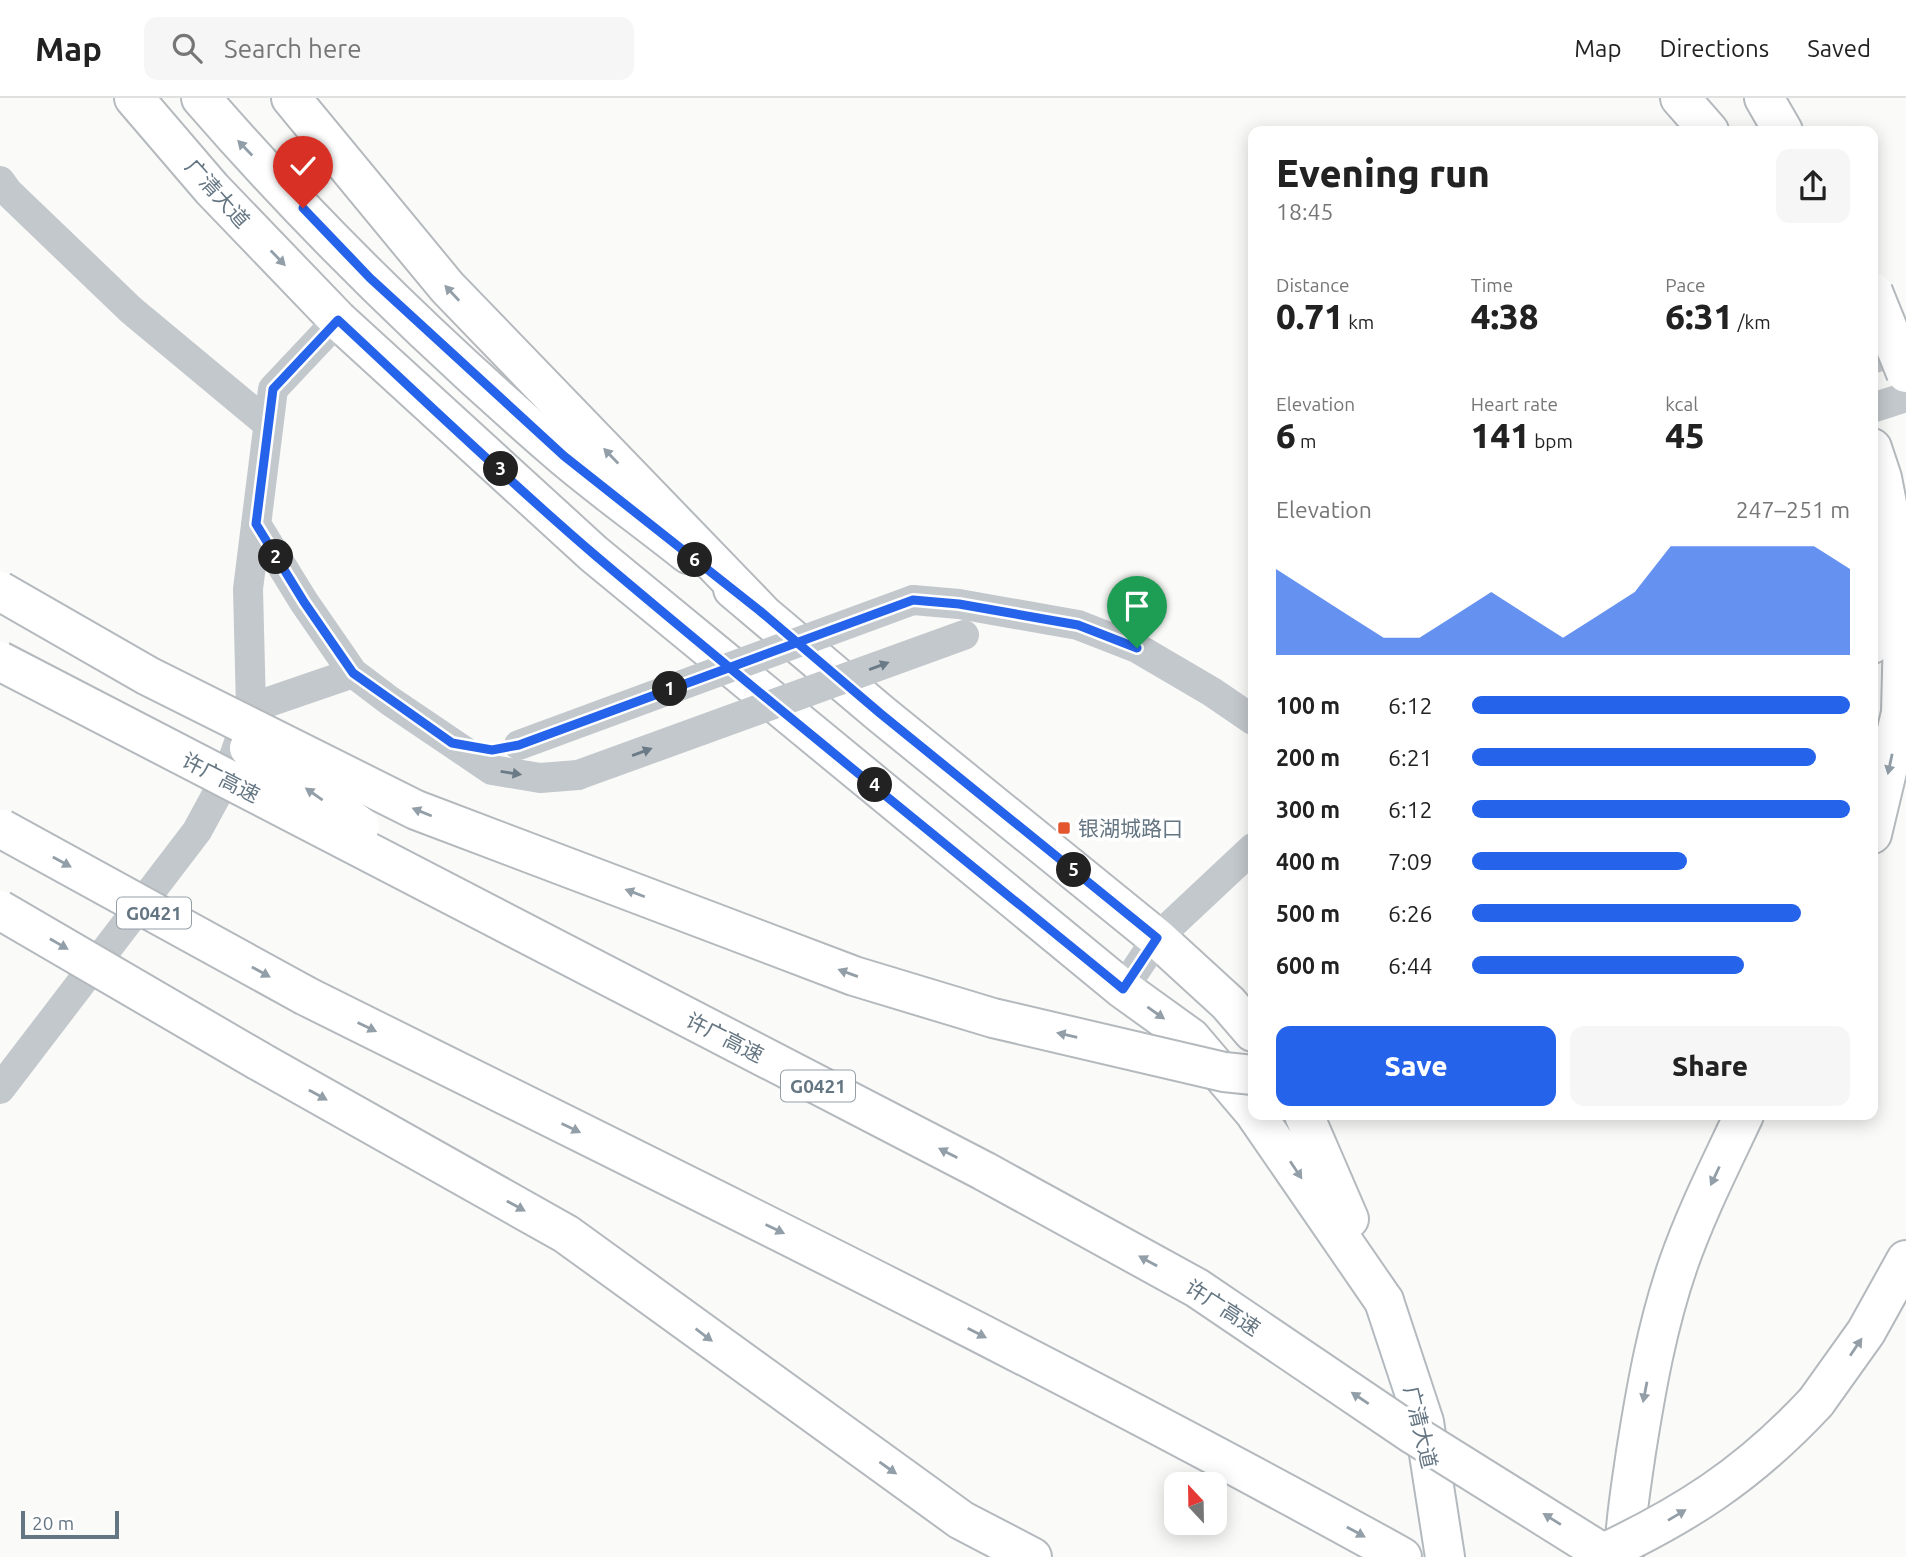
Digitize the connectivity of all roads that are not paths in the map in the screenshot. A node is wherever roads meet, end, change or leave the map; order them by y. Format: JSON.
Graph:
{"nodes":[{"id":1,"x":134,"y":98,"type":"edge"},
{"id":2,"x":201,"y":98,"type":"edge"},
{"id":3,"x":291,"y":98,"type":"edge"},
{"id":4,"x":1680,"y":98,"type":"edge"},
{"id":5,"x":1764,"y":98,"type":"edge"},
{"id":6,"x":1705,"y":126,"type":"edge"},
{"id":7,"x":1780,"y":126,"type":"edge"},
{"id":8,"x":0,"y":181,"type":"edge"},
{"id":9,"x":1878,"y":303,"type":"edge"},
{"id":10,"x":338,"y":320,"type":"junction"},
{"id":11,"x":1906,"y":346,"type":"edge"},
{"id":12,"x":1878,"y":357,"type":"edge"},
{"id":13,"x":1906,"y":373,"type":"edge"},
{"id":14,"x":1906,"y":397,"type":"edge"},
{"id":15,"x":1878,"y":406,"type":"edge"},
{"id":16,"x":268,"y":424,"type":"junction"},
{"id":17,"x":1878,"y":468,"type":"edge"},
{"id":18,"x":1878,"y":497,"type":"edge"},
{"id":19,"x":256,"y":524,"type":"junction"},
{"id":20,"x":1878,"y":584,"type":"edge"},
{"id":21,"x":0,"y":591,"type":"edge"},
{"id":22,"x":760,"y":611,"type":"junction"},
{"id":23,"x":1017,"y":615,"type":"junction"},
{"id":24,"x":0,"y":661,"type":"edge"},
{"id":25,"x":353,"y":673,"type":"junction"},
{"id":26,"x":148,"y":676,"type":"junction"},
{"id":27,"x":251,"y":708,"type":"junction"},
{"id":28,"x":1248,"y":717,"type":"edge"},
{"id":29,"x":452,"y":743,"type":"junction"},
{"id":30,"x":1878,"y":808,"type":"edge"},
{"id":31,"x":1,"y":828,"type":"edge"},
{"id":32,"x":1248,"y":853,"type":"edge"},
{"id":33,"x":470,"y":904,"type":"junction"},
{"id":34,"x":0,"y":909,"type":"edge"},
{"id":35,"x":1157,"y":938,"type":"junction"},
{"id":36,"x":1123,"y":989,"type":"junction"},
{"id":37,"x":1248,"y":1026,"type":"edge"},
{"id":38,"x":1248,"y":1074,"type":"edge"},
{"id":39,"x":0,"y":1089,"type":"edge"},
{"id":40,"x":1248,"y":1105,"type":"edge"},
{"id":41,"x":1260,"y":1120,"type":"edge"},
{"id":42,"x":1306,"y":1120,"type":"edge"},
{"id":43,"x":1742,"y":1120,"type":"edge"},
{"id":44,"x":1906,"y":1260,"type":"edge"},
{"id":45,"x":1384,"y":1301,"type":"junction"},
{"id":46,"x":1032,"y":1557,"type":"edge"},
{"id":47,"x":1402,"y":1557,"type":"edge"},
{"id":48,"x":1445,"y":1557,"type":"edge"},
{"id":49,"x":1595,"y":1557,"type":"edge"},
{"id":50,"x":1609,"y":1557,"type":"edge"},
{"id":51,"x":1624,"y":1557,"type":"edge"}],
"edges":[{"from":1,"to":10,"type":"main road","name":"广清大道","one_way":true},
{"from":22,"to":2,"type":"main road","one_way":true},
{"from":22,"to":3,"type":"main road","one_way":true},
{"from":4,"to":6,"type":"main road"},
{"from":5,"to":7,"type":"main road"},
{"from":8,"to":16,"type":"street"},
{"from":9,"to":13,"type":"main road","bridge":true},
{"from":10,"to":16,"type":"street"},
{"from":10,"to":36,"type":"main road","name":"广清大道"},
{"from":11,"to":12,"type":"street"},
{"from":14,"to":15,"type":"street"},
{"from":16,"to":19,"type":"street"},
{"from":17,"to":30,"type":"main road","one_way":true},
{"from":18,"to":20,"type":"main road"},
{"from":19,"to":25,"type":"street"},
{"from":19,"to":27,"type":"street"},
{"from":21,"to":26,"type":"main road","bridge":true},
{"from":22,"to":35,"type":"main road"},
{"from":23,"to":28,"type":"street"},
{"from":23,"to":29,"type":"street","bridge":true},
{"from":29,"to":23,"type":"street","one_way":true,"bridge":true},
{"from":24,"to":33,"type":"main road","name":"许广高速","number":"G0421","bridge":true},
{"from":25,"to":27,"type":"street"},
{"from":25,"to":29,"type":"street"},
{"from":33,"to":26,"type":"main road","one_way":true,"bridge":true},
{"from":38,"to":26,"type":"main road","one_way":true,"bridge":true},
{"from":27,"to":39,"type":"street"},
{"from":31,"to":47,"type":"main road","number":"G0421","one_way":true,"bridge":true},
{"from":32,"to":35,"type":"street"},
{"from":50,"to":33,"type":"main road","name":"许广高速","number":"G0421","one_way":true,"bridge":true},
{"from":34,"to":46,"type":"main road","one_way":true,"bridge":true},
{"from":35,"to":36,"type":"street"},
{"from":35,"to":37,"type":"main road"},
{"from":36,"to":40,"type":"main road","name":"广清大道","one_way":true},
{"from":41,"to":45,"type":"main road","name":"广清大道","one_way":true},
{"from":42,"to":45,"type":"main road","name":"广清大道"},
{"from":43,"to":51,"type":"main road","one_way":true},
{"from":49,"to":44,"type":"main road","one_way":true,"bridge":true},
{"from":45,"to":48,"type":"main road","name":"广清大道"}]}
